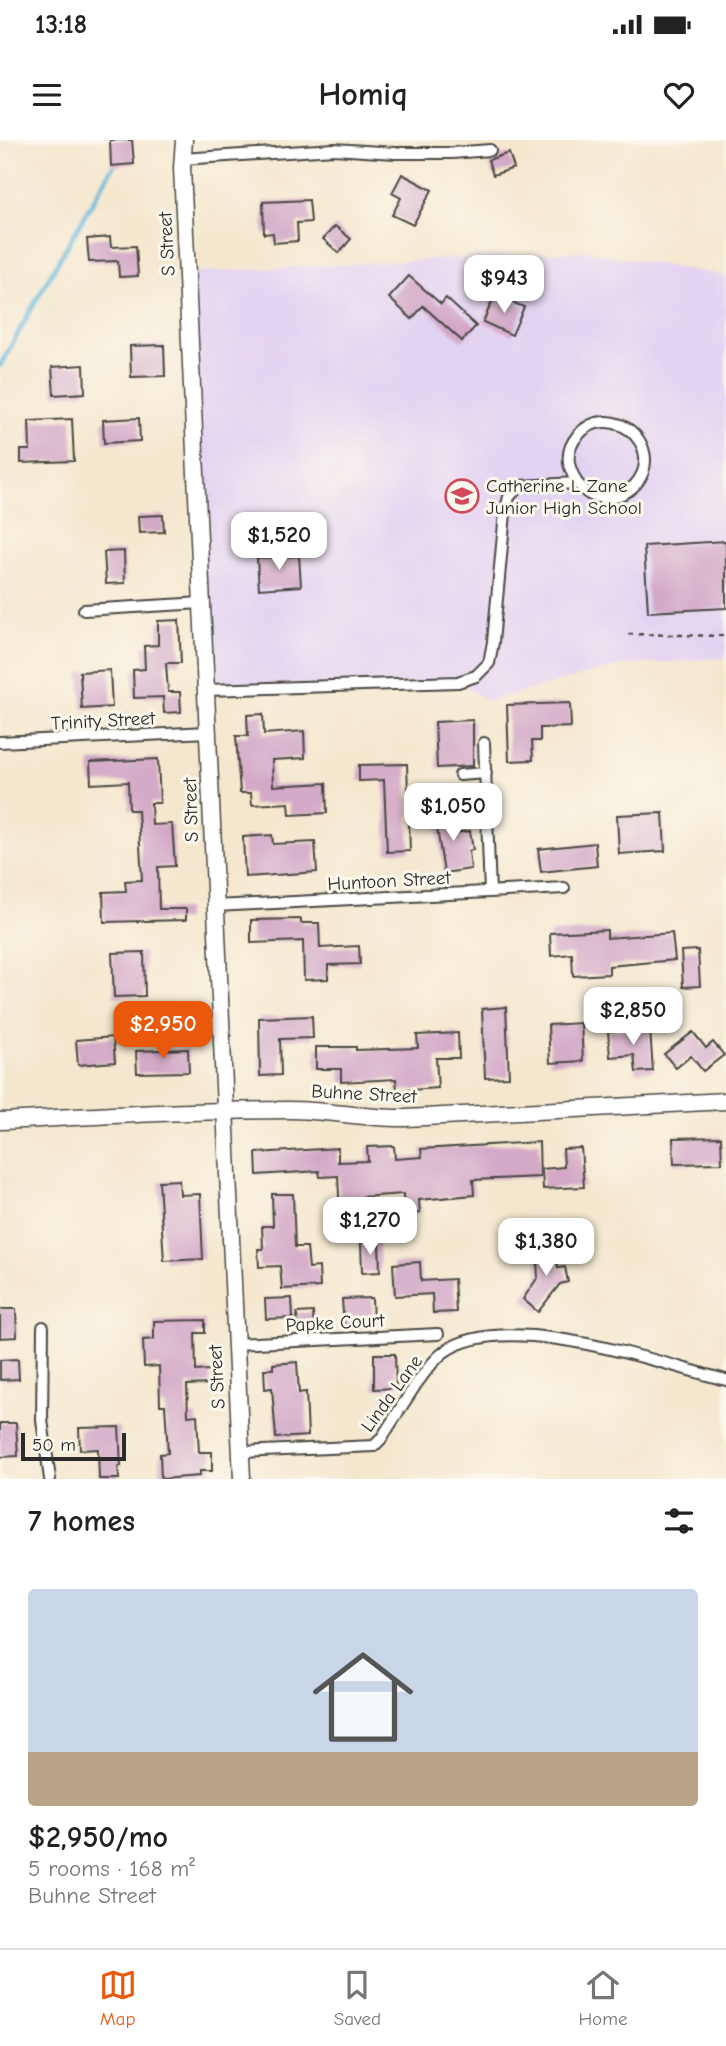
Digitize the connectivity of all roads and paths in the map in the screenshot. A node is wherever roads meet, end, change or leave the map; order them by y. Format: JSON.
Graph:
{"nodes":[{"id":1,"x":184,"y":140,"type":"edge"},
{"id":2,"x":490,"y":150,"type":"dead end"},
{"id":3,"x":182,"y":159,"type":"junction"},
{"id":4,"x":576,"y":483,"type":"junction"},
{"id":5,"x":202,"y":603,"type":"junction"},
{"id":6,"x":84,"y":610,"type":"dead end"},
{"id":7,"x":628,"y":634,"type":"dead end"},
{"id":8,"x":726,"y":636,"type":"edge"},
{"id":9,"x":206,"y":690,"type":"junction"},
{"id":10,"x":208,"y":732,"type":"junction"},
{"id":11,"x":0,"y":742,"type":"edge"},
{"id":12,"x":484,"y":743,"type":"dead end"},
{"id":13,"x":486,"y":773,"type":"junction"},
{"id":14,"x":460,"y":775,"type":"dead end"},
{"id":15,"x":564,"y":888,"type":"dead end"},
{"id":16,"x":490,"y":892,"type":"junction"},
{"id":17,"x":215,"y":906,"type":"junction"},
{"id":18,"x":726,"y":1101,"type":"edge"},
{"id":19,"x":225,"y":1110,"type":"junction"},
{"id":20,"x":0,"y":1121,"type":"edge"},
{"id":21,"x":43,"y":1327,"type":"dead end"},
{"id":22,"x":438,"y":1334,"type":"dead end"},
{"id":23,"x":235,"y":1344,"type":"junction"},
{"id":24,"x":726,"y":1380,"type":"edge"},
{"id":25,"x":240,"y":1452,"type":"junction"},
{"id":26,"x":50,"y":1479,"type":"edge"},
{"id":27,"x":242,"y":1479,"type":"edge"}],
"edges":[{"from":1,"to":3,"type":"main road","name":"S Street"},
{"from":2,"to":3,"type":"street"},
{"from":3,"to":5,"type":"main road","name":"S Street"},
{"from":4,"to":4,"type":"street"},
{"from":4,"to":9,"type":"street"},
{"from":5,"to":6,"type":"street"},
{"from":5,"to":9,"type":"main road","name":"S Street"},
{"from":7,"to":8,"type":"path"},
{"from":9,"to":10,"type":"main road","name":"S Street"},
{"from":10,"to":11,"type":"street","name":"Trinity Street"},
{"from":10,"to":17,"type":"main road","name":"S Street"},
{"from":12,"to":13,"type":"street"},
{"from":13,"to":14,"type":"street"},
{"from":13,"to":16,"type":"street"},
{"from":15,"to":16,"type":"street","name":"Huntoon Street"},
{"from":16,"to":17,"type":"street","name":"Huntoon Street"},
{"from":17,"to":19,"type":"main road","name":"S Street"},
{"from":18,"to":19,"type":"main road","name":"Buhne Street"},
{"from":19,"to":20,"type":"main road","name":"Buhne Street"},
{"from":19,"to":23,"type":"main road","name":"S Street"},
{"from":21,"to":26,"type":"street"},
{"from":22,"to":23,"type":"street","name":"Papke Court"},
{"from":23,"to":25,"type":"main road","name":"S Street"},
{"from":24,"to":25,"type":"street","name":"Linda Lane"},
{"from":25,"to":27,"type":"main road","name":"S Street"}]}
